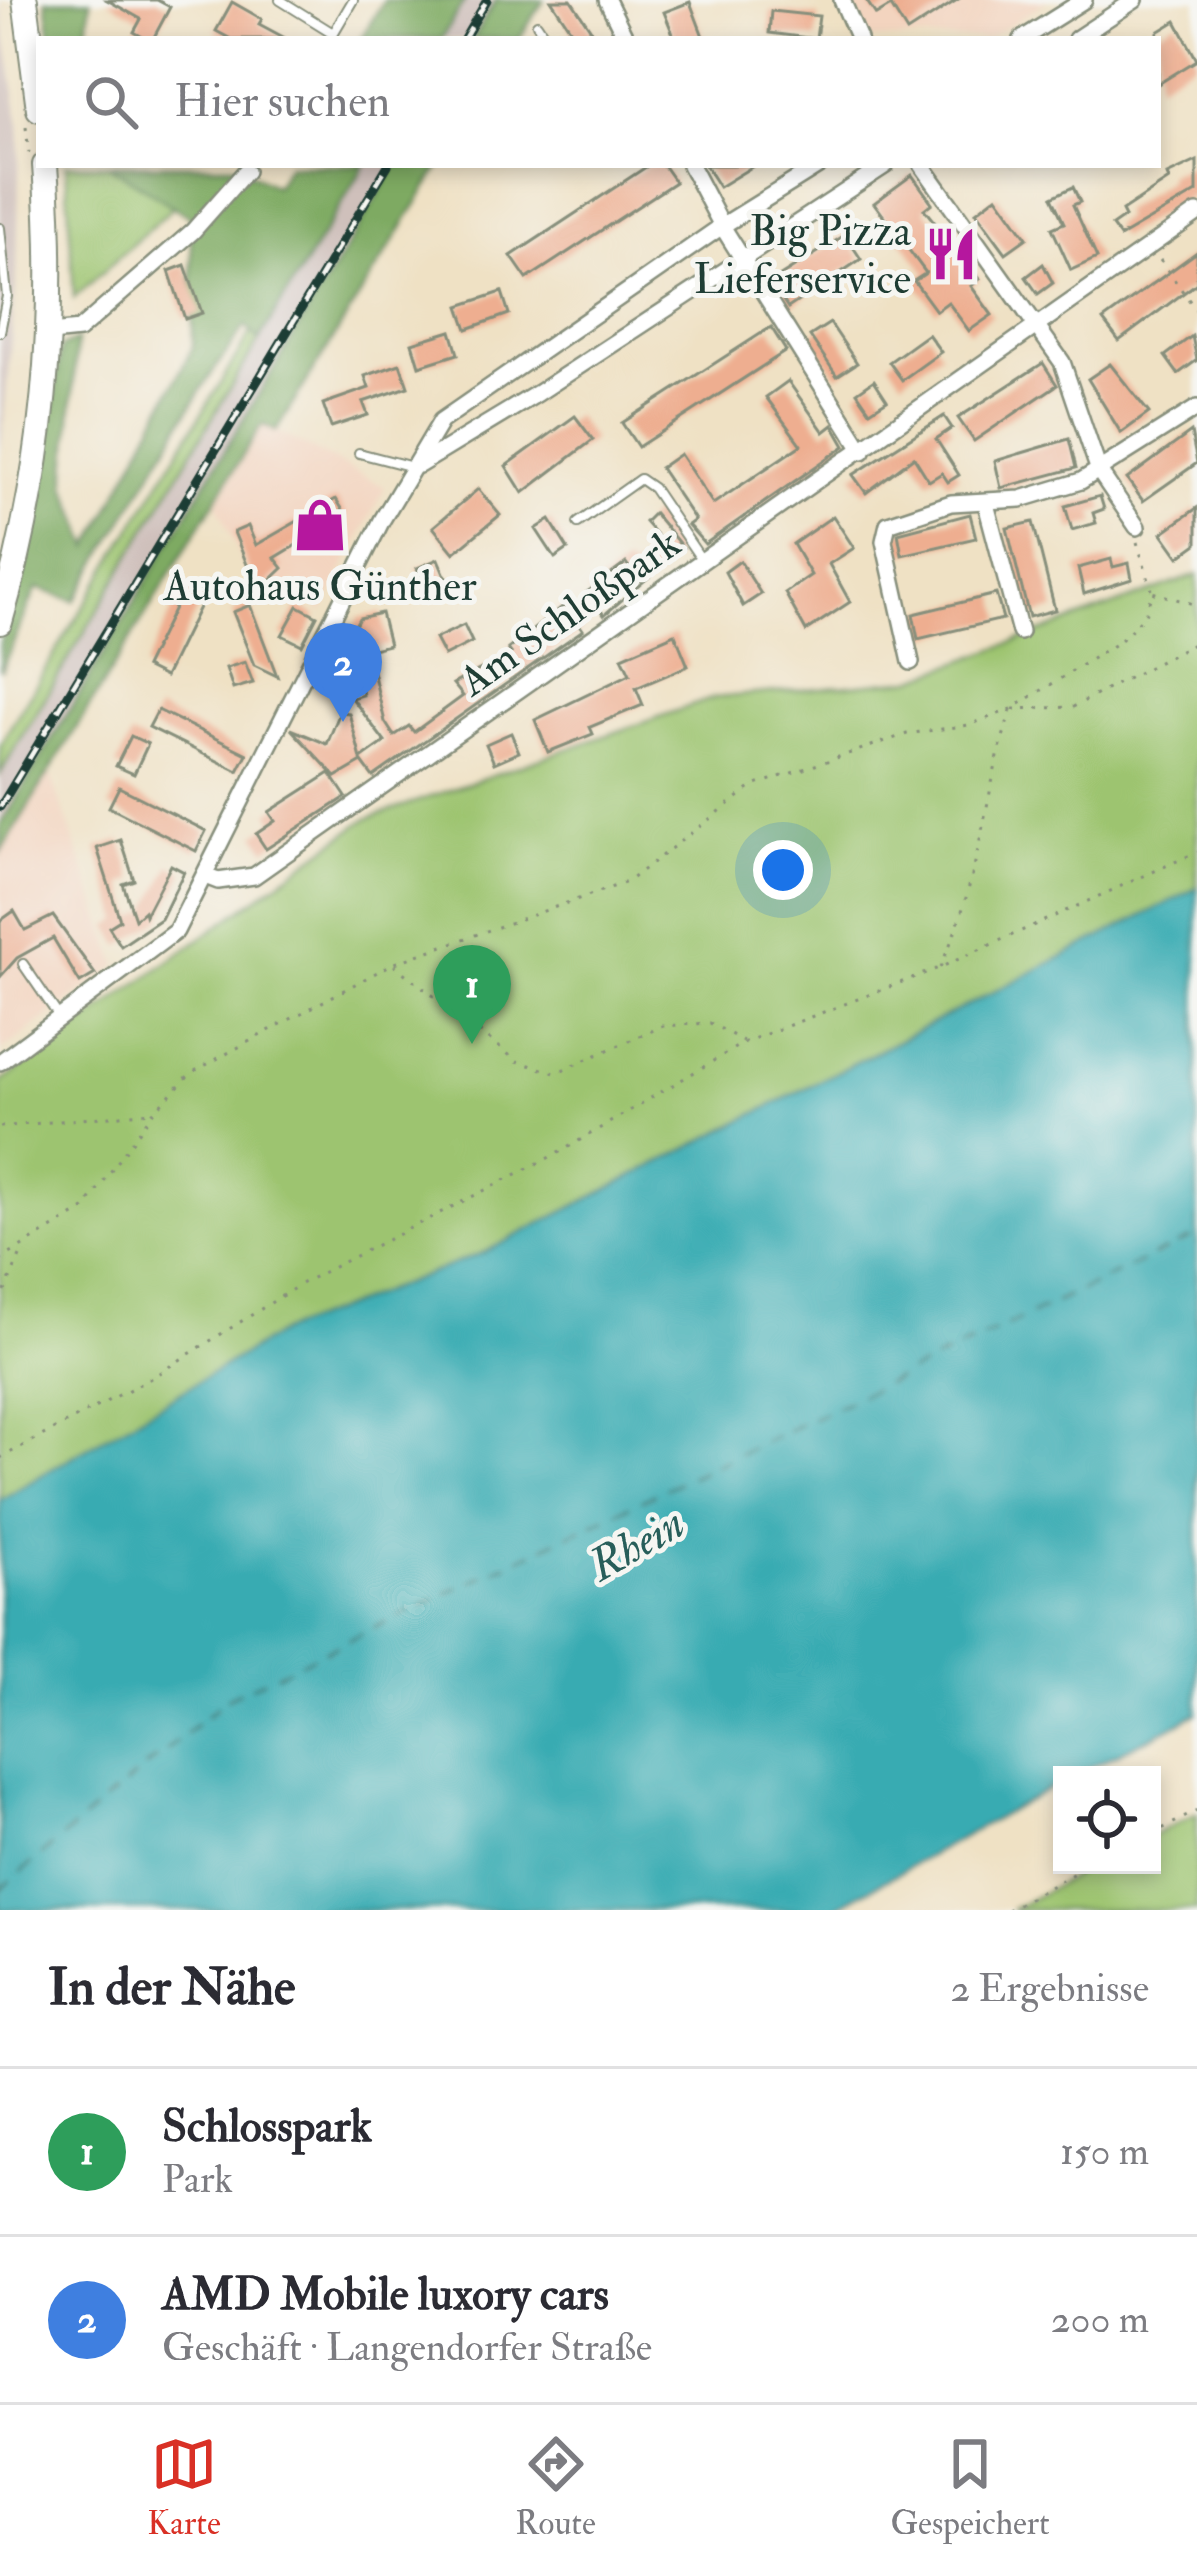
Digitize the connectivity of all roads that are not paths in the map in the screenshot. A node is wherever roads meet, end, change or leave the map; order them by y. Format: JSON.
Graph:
{"nodes":[{"id":1,"x":25,"y":0,"type":"edge"},
{"id":2,"x":280,"y":0,"type":"edge"},
{"id":3,"x":353,"y":0,"type":"edge"},
{"id":4,"x":607,"y":0,"type":"edge"},
{"id":5,"x":842,"y":0,"type":"edge"},
{"id":6,"x":1084,"y":0,"type":"edge"},
{"id":7,"x":1135,"y":0,"type":"edge"},
{"id":8,"x":537,"y":24,"type":"dead end"},
{"id":9,"x":331,"y":36,"type":"edge"},
{"id":10,"x":545,"y":36,"type":"edge"},
{"id":11,"x":622,"y":36,"type":"edge"},
{"id":12,"x":858,"y":36,"type":"edge"},
{"id":13,"x":1027,"y":36,"type":"edge"},
{"id":14,"x":1081,"y":36,"type":"edge"},
{"id":15,"x":33,"y":118,"type":"edge"},
{"id":16,"x":39,"y":168,"type":"edge"},
{"id":17,"x":249,"y":168,"type":"edge"},
{"id":18,"x":692,"y":168,"type":"edge"},
{"id":19,"x":815,"y":168,"type":"edge"},
{"id":20,"x":882,"y":168,"type":"edge"},
{"id":21,"x":924,"y":168,"type":"edge"},
{"id":22,"x":1197,"y":213,"type":"edge"},
{"id":23,"x":722,"y":226,"type":"junction"},
{"id":24,"x":0,"y":228,"type":"edge"},
{"id":25,"x":744,"y":260,"type":"junction"},
{"id":26,"x":1036,"y":326,"type":"junction"},
{"id":27,"x":0,"y":332,"type":"edge"},
{"id":28,"x":51,"y":333,"type":"junction"},
{"id":29,"x":1197,"y":408,"type":"edge"},
{"id":30,"x":863,"y":451,"type":"junction"},
{"id":31,"x":359,"y":453,"type":"dead end"},
{"id":32,"x":414,"y":467,"type":"junction"},
{"id":33,"x":1100,"y":471,"type":"junction"},
{"id":34,"x":986,"y":505,"type":"junction"},
{"id":35,"x":578,"y":523,"type":"dead end"},
{"id":36,"x":1137,"y":527,"type":"road end"},
{"id":37,"x":702,"y":560,"type":"junction"},
{"id":38,"x":0,"y":622,"type":"edge"},
{"id":39,"x":1020,"y":632,"type":"dead end"},
{"id":40,"x":911,"y":662,"type":"dead end"},
{"id":41,"x":205,"y":876,"type":"junction"},
{"id":42,"x":23,"y":964,"type":"dead end"},
{"id":43,"x":61,"y":1020,"type":"junction"},
{"id":44,"x":0,"y":1061,"type":"edge"}],
"edges":[{"from":1,"to":15,"type":"main road"},
{"from":2,"to":9,"type":"lane"},
{"from":3,"to":9,"type":"lane"},
{"from":4,"to":11,"type":"street"},
{"from":5,"to":12,"type":"street"},
{"from":6,"to":13,"type":"street"},
{"from":7,"to":14,"type":"street"},
{"from":8,"to":10,"type":"lane"},
{"from":16,"to":28,"type":"main road"},
{"from":17,"to":28,"type":"street"},
{"from":18,"to":23,"type":"street"},
{"from":19,"to":23,"type":"street"},
{"from":20,"to":25,"type":"street"},
{"from":21,"to":26,"type":"street"},
{"from":22,"to":26,"type":"street","name":"Am Schloßpark"},
{"from":23,"to":25,"type":"street"},
{"from":23,"to":32,"type":"street"},
{"from":24,"to":27,"type":"lane"},
{"from":25,"to":30,"type":"street"},
{"from":25,"to":32,"type":"street"},
{"from":26,"to":30,"type":"street","name":"Am Schloßpark"},
{"from":26,"to":33,"type":"street"},
{"from":28,"to":38,"type":"main road"},
{"from":29,"to":33,"type":"street"},
{"from":30,"to":37,"type":"street","name":"Am Schloßpark"},
{"from":31,"to":32,"type":"lane"},
{"from":32,"to":41,"type":"street"},
{"from":33,"to":34,"type":"street"},
{"from":33,"to":36,"type":"street"},
{"from":34,"to":39,"type":"street"},
{"from":34,"to":40,"type":"street"},
{"from":35,"to":37,"type":"lane"},
{"from":37,"to":41,"type":"street","name":"Am Schloßpark"},
{"from":41,"to":43,"type":"street"},
{"from":42,"to":43,"type":"lane"},
{"from":43,"to":44,"type":"street"}]}
